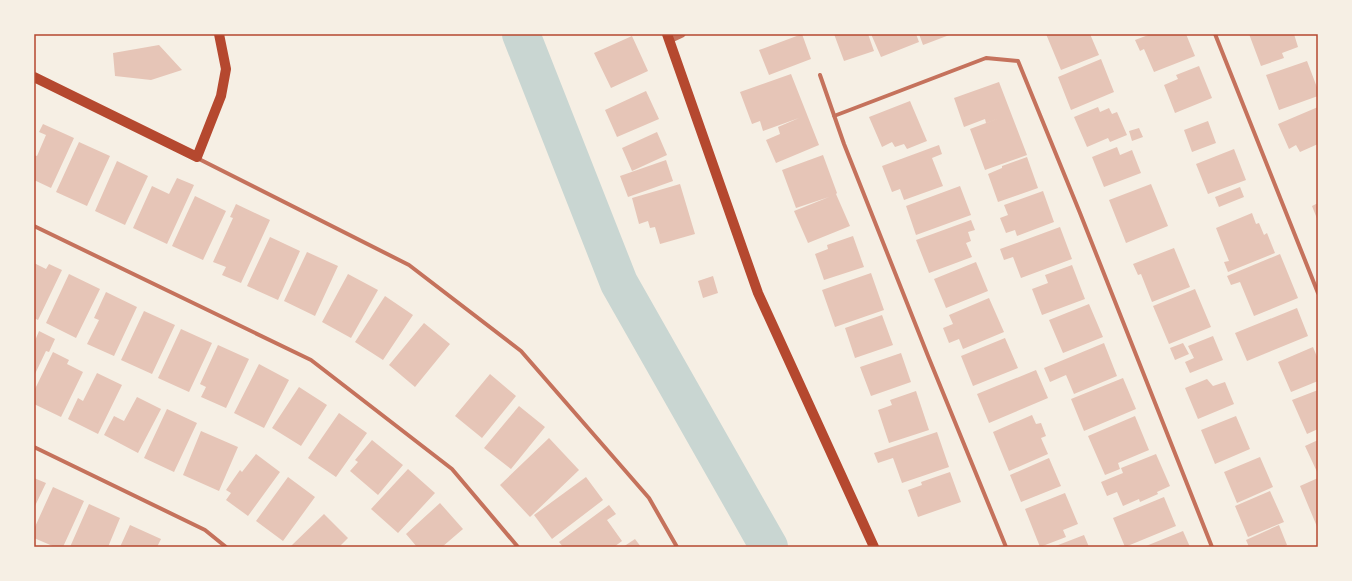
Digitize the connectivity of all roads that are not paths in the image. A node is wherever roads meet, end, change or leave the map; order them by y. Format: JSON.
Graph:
{"nodes":[{"id":1,"x":219,"y":34,"type":"edge"},
{"id":2,"x":682,"y":34,"type":"edge"},
{"id":3,"x":1215,"y":34,"type":"edge"},
{"id":4,"x":668,"y":37,"type":"edge"},
{"id":5,"x":820,"y":75,"type":"dead end"},
{"id":6,"x":34,"y":78,"type":"edge"},
{"id":7,"x":834,"y":116,"type":"junction"},
{"id":8,"x":197,"y":158,"type":"junction"},
{"id":9,"x":34,"y":226,"type":"edge"},
{"id":10,"x":1318,"y":294,"type":"edge"},
{"id":11,"x":34,"y":447,"type":"edge"},
{"id":12,"x":226,"y":547,"type":"edge"},
{"id":13,"x":518,"y":547,"type":"edge"},
{"id":14,"x":677,"y":547,"type":"edge"},
{"id":15,"x":874,"y":547,"type":"edge"},
{"id":16,"x":1006,"y":547,"type":"edge"},
{"id":17,"x":1212,"y":547,"type":"edge"}],
"edges":[{"from":1,"to":8,"type":"main road"},
{"from":2,"to":4,"type":"street"},
{"from":3,"to":10,"type":"street"},
{"from":4,"to":15,"type":"main road"},
{"from":5,"to":7,"type":"street"},
{"from":6,"to":8,"type":"main road"},
{"from":7,"to":16,"type":"street"},
{"from":7,"to":17,"type":"street"},
{"from":8,"to":14,"type":"street"},
{"from":9,"to":13,"type":"street"},
{"from":11,"to":12,"type":"street"}]}
